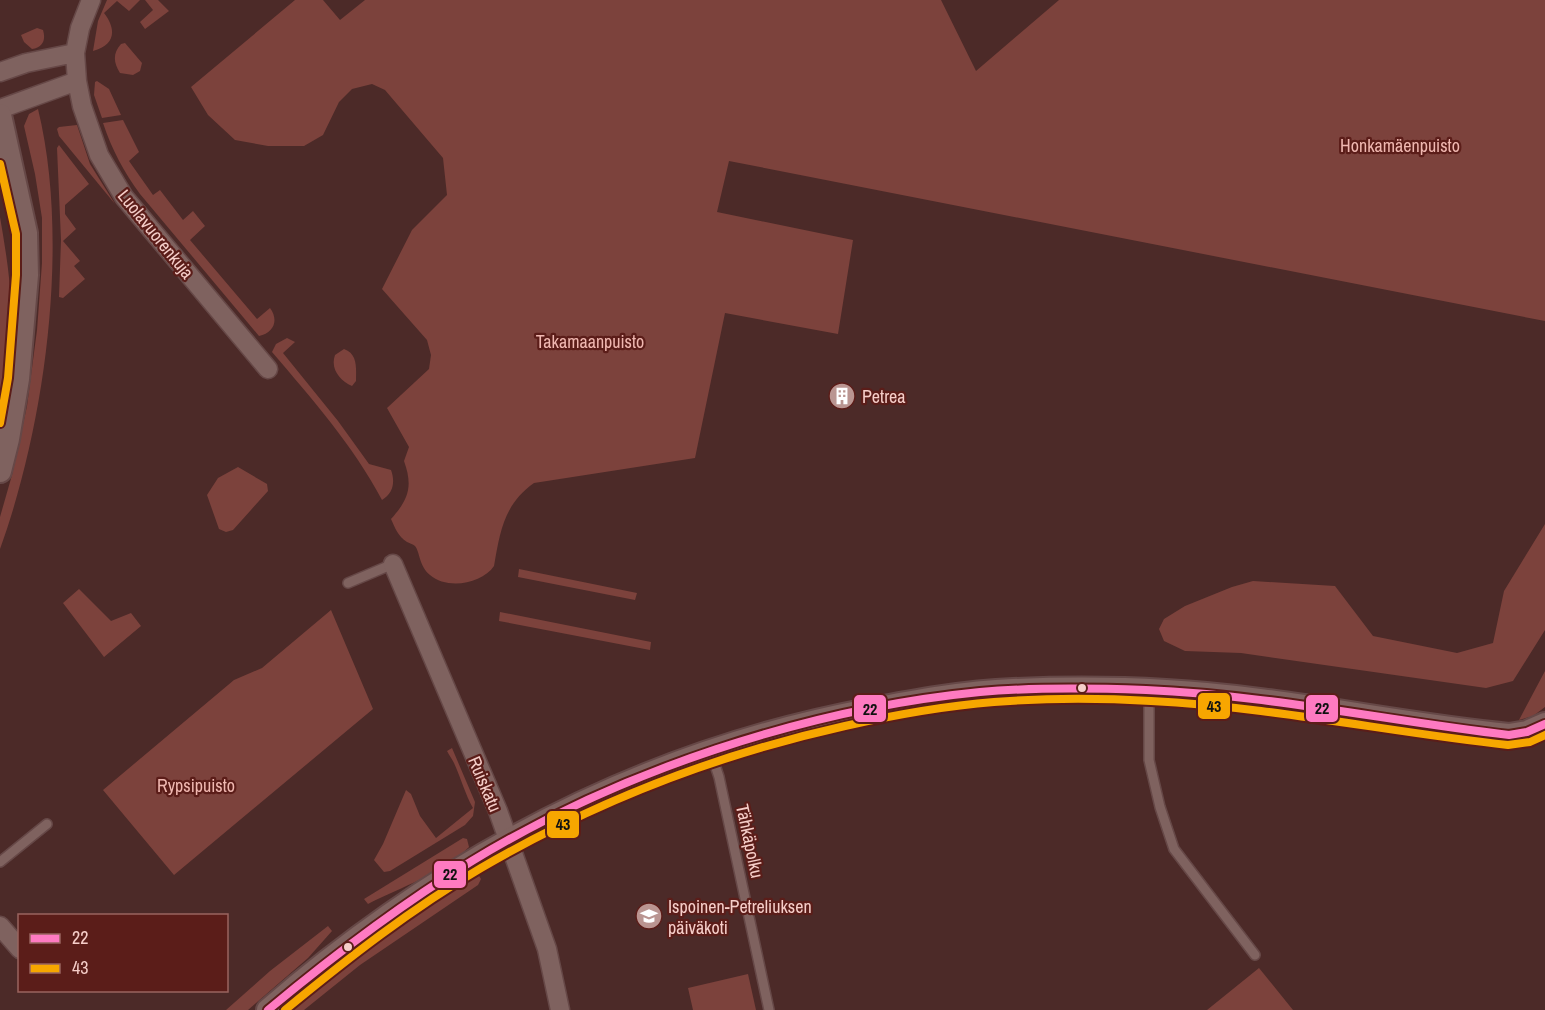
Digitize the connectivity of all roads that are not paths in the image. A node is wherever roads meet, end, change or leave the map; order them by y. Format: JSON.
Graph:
{"nodes":[{"id":1,"x":91,"y":0,"type":"edge"},
{"id":2,"x":75,"y":53,"type":"junction"},
{"id":3,"x":0,"y":72,"type":"edge"},
{"id":4,"x":77,"y":81,"type":"junction"},
{"id":5,"x":0,"y":109,"type":"edge"},
{"id":6,"x":0,"y":115,"type":"edge"},
{"id":7,"x":268,"y":369,"type":"dead end"},
{"id":8,"x":0,"y":471,"type":"edge"},
{"id":9,"x":393,"y":564,"type":"joint"},
{"id":10,"x":348,"y":583,"type":"dead end"},
{"id":11,"x":1149,"y":690,"type":"junction"},
{"id":12,"x":1545,"y":724,"type":"edge"},
{"id":13,"x":710,"y":751,"type":"junction"},
{"id":14,"x":47,"y":824,"type":"dead end"},
{"id":15,"x":508,"y":840,"type":"junction"},
{"id":16,"x":0,"y":862,"type":"edge"},
{"id":17,"x":0,"y":926,"type":"edge"},
{"id":18,"x":18,"y":947,"type":"edge"},
{"id":19,"x":1255,"y":956,"type":"dead end"},
{"id":20,"x":268,"y":1010,"type":"edge"},
{"id":21,"x":560,"y":1010,"type":"edge"},
{"id":22,"x":769,"y":1010,"type":"edge"}],
"edges":[{"from":1,"to":2,"type":"street","name":"Luolavuorenkuja"},
{"from":2,"to":3,"type":"street"},
{"from":2,"to":4,"type":"street","name":"Luolavuorenkuja"},
{"from":4,"to":5,"type":"street"},
{"from":4,"to":7,"type":"street","name":"Luolavuorenkuja"},
{"from":6,"to":8,"type":"street"},
{"from":9,"to":10,"type":"lane"},
{"from":9,"to":15,"type":"street","name":"Ruiskatu"},
{"from":11,"to":12,"type":"street"},
{"from":11,"to":13,"type":"street"},
{"from":11,"to":19,"type":"lane"},
{"from":13,"to":15,"type":"street"},
{"from":13,"to":22,"type":"lane","name":"Tähkäpolku"},
{"from":14,"to":16,"type":"lane"},
{"from":15,"to":20,"type":"street"},
{"from":15,"to":21,"type":"street","name":"Ruiskatu"},
{"from":17,"to":18,"type":"street"}]}
